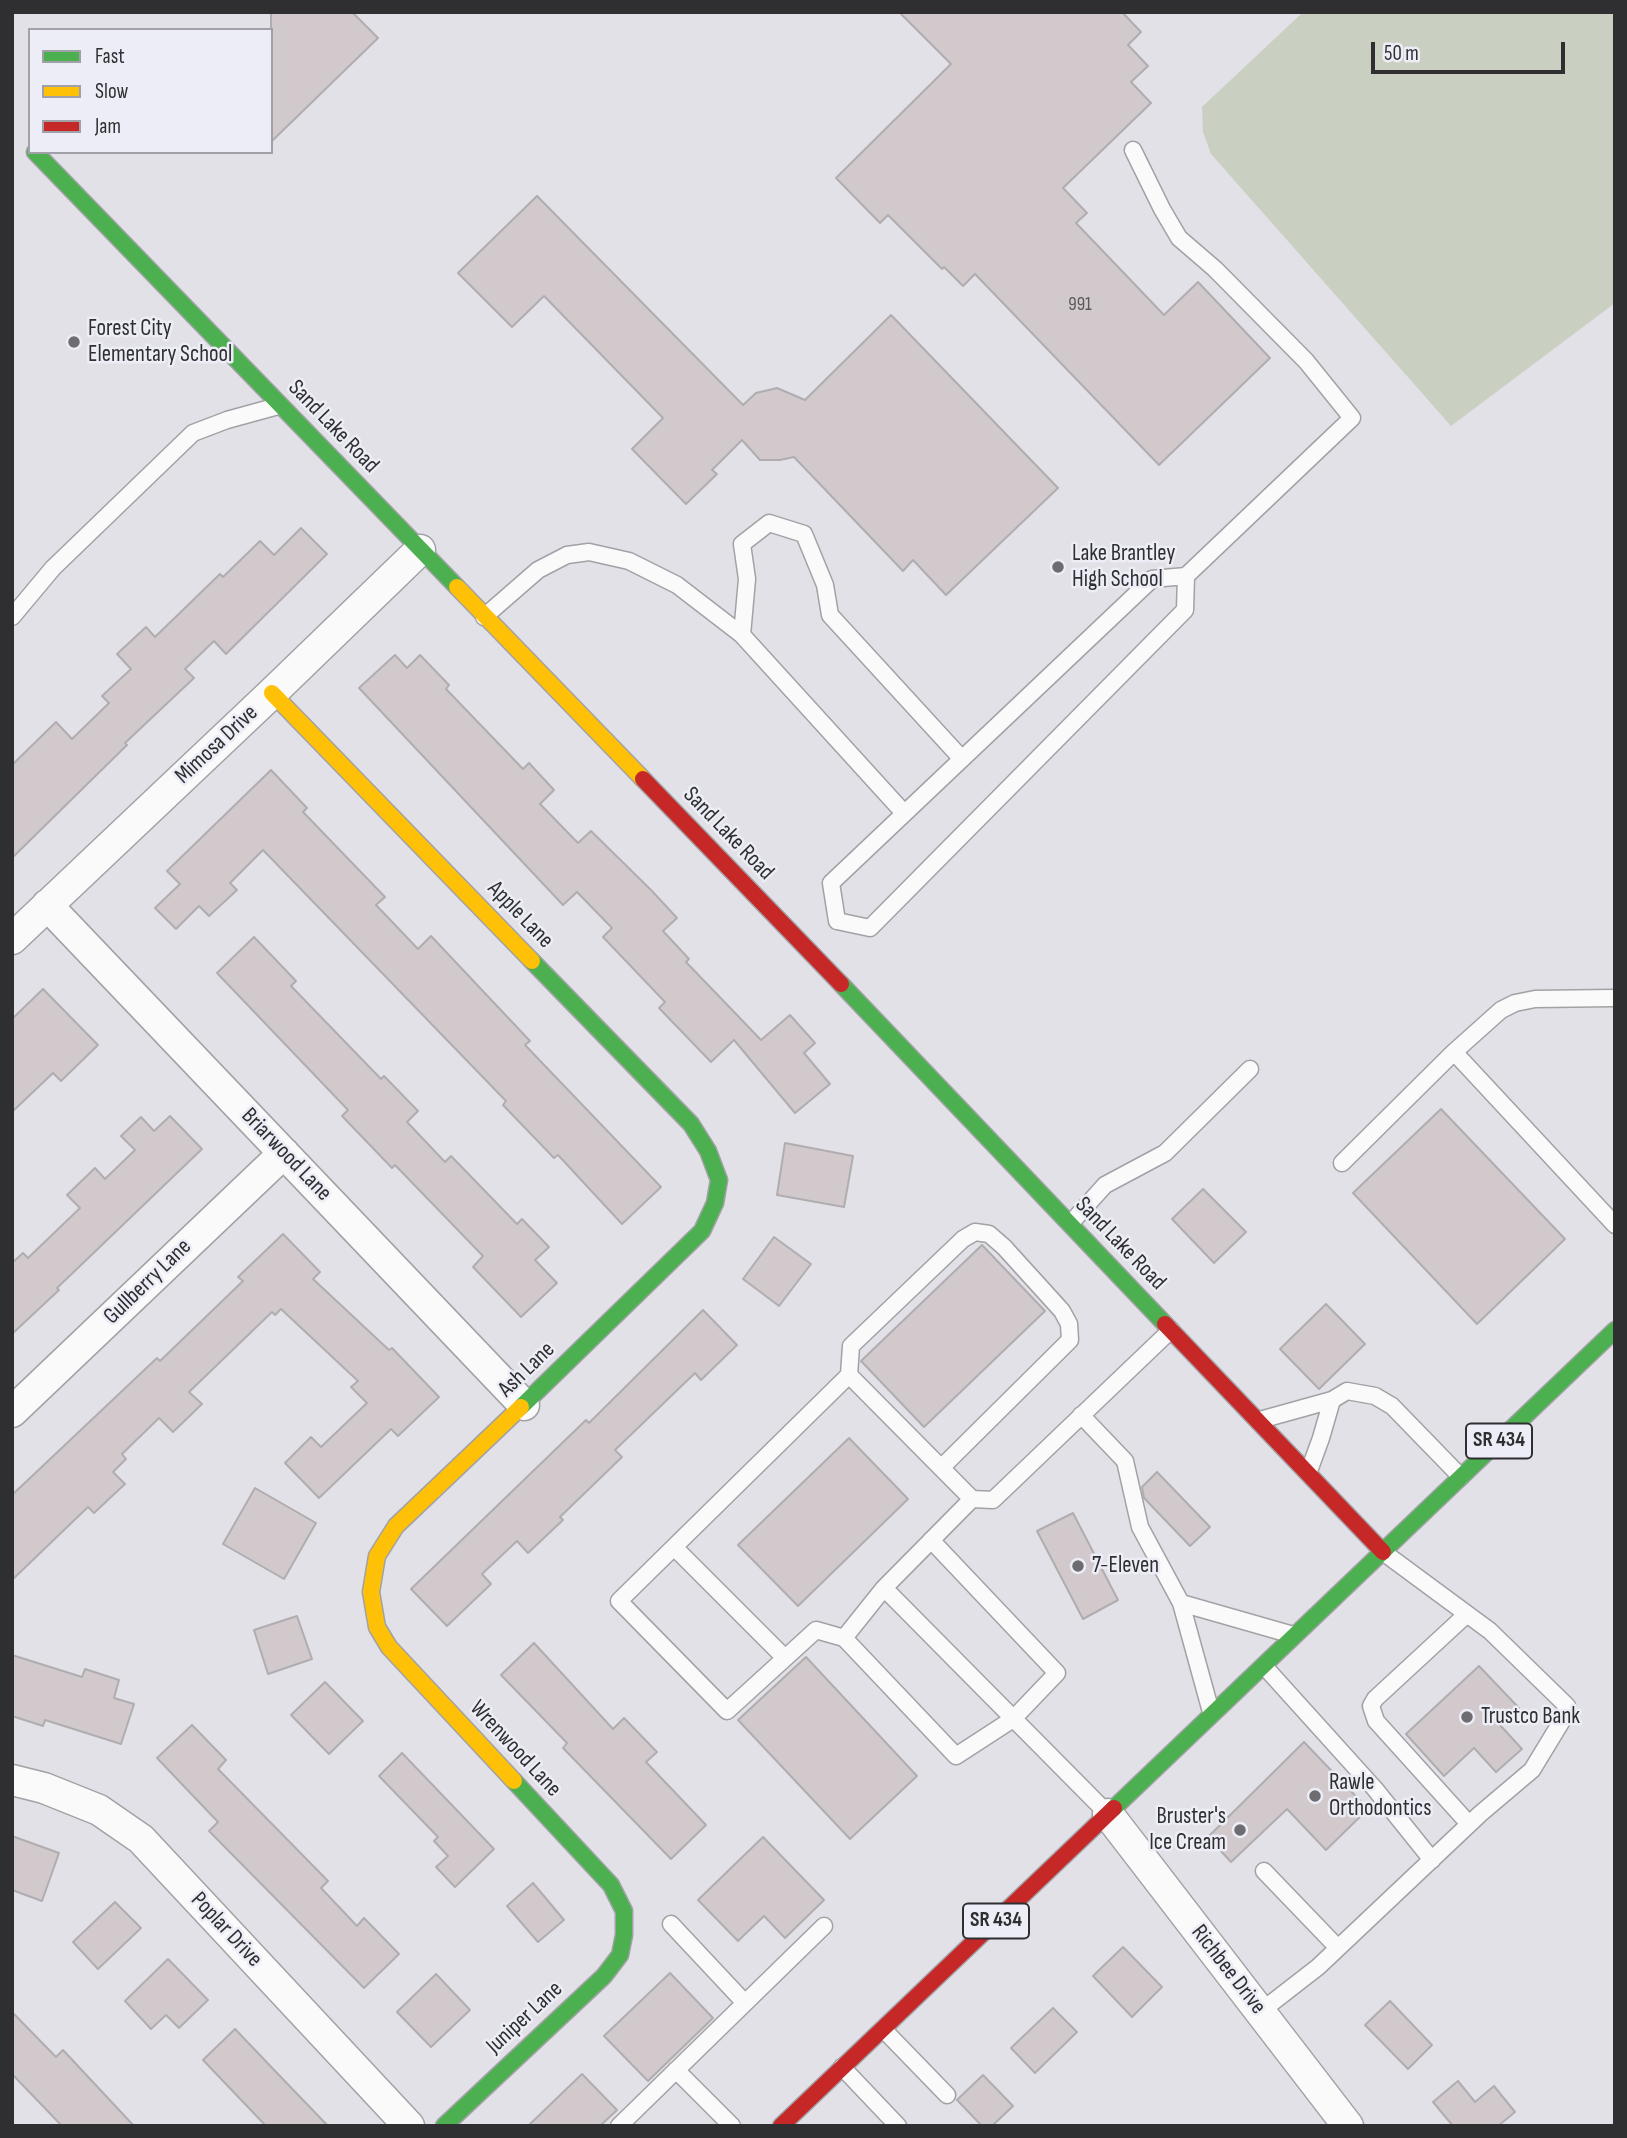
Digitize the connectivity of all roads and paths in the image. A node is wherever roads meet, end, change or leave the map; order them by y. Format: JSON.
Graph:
{"nodes":[{"id":1,"x":1133,"y":150,"type":"dead end"},
{"id":2,"x":38,"y":154,"type":"edge"},
{"id":3,"x":280,"y":405,"type":"junction"},
{"id":4,"x":420,"y":550,"type":"junction"},
{"id":5,"x":1186,"y":576,"type":"junction"},
{"id":6,"x":12,"y":617,"type":"edge"},
{"id":7,"x":484,"y":617,"type":"junction"},
{"id":8,"x":742,"y":635,"type":"junction"},
{"id":9,"x":272,"y":693,"type":"junction"},
{"id":10,"x":962,"y":759,"type":"junction"},
{"id":11,"x":904,"y":813,"type":"junction"},
{"id":12,"x":47,"y":905,"type":"junction"},
{"id":13,"x":822,"y":935,"type":"junction"},
{"id":14,"x":12,"y":939,"type":"edge"},
{"id":15,"x":1614,"y":998,"type":"edge"},
{"id":16,"x":1454,"y":1052,"type":"junction"},
{"id":17,"x":1250,"y":1069,"type":"dead end"},
{"id":18,"x":284,"y":1153,"type":"junction"},
{"id":19,"x":1342,"y":1163,"type":"dead end"},
{"id":20,"x":719,"y":1180,"type":"joint"},
{"id":21,"x":1070,"y":1224,"type":"junction"},
{"id":22,"x":1615,"y":1225,"type":"edge"},
{"id":23,"x":1171,"y":1330,"type":"junction"},
{"id":24,"x":1615,"y":1330,"type":"edge"},
{"id":25,"x":849,"y":1375,"type":"junction"},
{"id":26,"x":1332,"y":1400,"type":"junction"},
{"id":27,"x":524,"y":1405,"type":"junction"},
{"id":28,"x":12,"y":1412,"type":"edge"},
{"id":29,"x":1082,"y":1415,"type":"junction"},
{"id":30,"x":1257,"y":1421,"type":"junction"},
{"id":31,"x":941,"y":1468,"type":"junction"},
{"id":32,"x":1308,"y":1474,"type":"junction"},
{"id":33,"x":1461,"y":1477,"type":"junction"},
{"id":34,"x":972,"y":1499,"type":"junction"},
{"id":35,"x":931,"y":1540,"type":"junction"},
{"id":36,"x":674,"y":1547,"type":"junction"},
{"id":37,"x":1383,"y":1552,"type":"junction"},
{"id":38,"x":884,"y":1588,"type":"junction"},
{"id":39,"x":371,"y":1592,"type":"joint"},
{"id":40,"x":1181,"y":1603,"type":"junction"},
{"id":41,"x":1467,"y":1614,"type":"junction"},
{"id":42,"x":1295,"y":1636,"type":"junction"},
{"id":43,"x":844,"y":1637,"type":"junction"},
{"id":44,"x":785,"y":1658,"type":"junction"},
{"id":45,"x":1264,"y":1666,"type":"junction"},
{"id":46,"x":1212,"y":1715,"type":"junction"},
{"id":47,"x":1013,"y":1719,"type":"junction"},
{"id":48,"x":12,"y":1780,"type":"edge"},
{"id":49,"x":1108,"y":1814,"type":"junction"},
{"id":50,"x":1469,"y":1824,"type":"junction"},
{"id":51,"x":1432,"y":1860,"type":"junction"},
{"id":52,"x":1264,"y":1871,"type":"dead end"},
{"id":53,"x":671,"y":1924,"type":"dead end"},
{"id":54,"x":824,"y":1926,"type":"dead end"},
{"id":55,"x":624,"y":1935,"type":"joint"},
{"id":56,"x":1338,"y":1948,"type":"junction"},
{"id":57,"x":746,"y":2003,"type":"junction"},
{"id":58,"x":1261,"y":2012,"type":"junction"},
{"id":59,"x":883,"y":2029,"type":"junction"},
{"id":60,"x":842,"y":2067,"type":"junction"},
{"id":61,"x":677,"y":2070,"type":"junction"},
{"id":62,"x":947,"y":2095,"type":"dead end"},
{"id":63,"x":891,"y":2123,"type":"edge"},
{"id":64,"x":787,"y":2124,"type":"edge"},
{"id":65,"x":409,"y":2126,"type":"edge"},
{"id":66,"x":444,"y":2126,"type":"edge"},
{"id":67,"x":620,"y":2126,"type":"edge"},
{"id":68,"x":732,"y":2126,"type":"edge"},
{"id":69,"x":1348,"y":2126,"type":"edge"}],
"edges":[{"from":1,"to":5,"type":"lane"},
{"from":2,"to":3,"type":"street","name":"Sand Lake Road"},
{"from":3,"to":4,"type":"street","name":"Sand Lake Road"},
{"from":3,"to":6,"type":"lane"},
{"from":4,"to":7,"type":"street","name":"Sand Lake Road"},
{"from":4,"to":9,"type":"street","name":"Mimosa Drive"},
{"from":5,"to":10,"type":"lane"},
{"from":5,"to":13,"type":"lane"},
{"from":7,"to":8,"type":"lane"},
{"from":7,"to":13,"type":"street","name":"Sand Lake Road"},
{"from":8,"to":10,"type":"lane"},
{"from":8,"to":11,"type":"lane"},
{"from":9,"to":12,"type":"street","name":"Mimosa Drive"},
{"from":9,"to":20,"type":"street","name":"Apple Lane"},
{"from":10,"to":11,"type":"lane"},
{"from":11,"to":13,"type":"lane"},
{"from":12,"to":14,"type":"street","name":"Mimosa Drive"},
{"from":12,"to":18,"type":"street","name":"Briarwood Lane"},
{"from":13,"to":21,"type":"street","name":"Sand Lake Road"},
{"from":15,"to":16,"type":"lane"},
{"from":16,"to":19,"type":"lane"},
{"from":16,"to":22,"type":"lane"},
{"from":17,"to":21,"type":"lane"},
{"from":18,"to":27,"type":"street","name":"Briarwood Lane"},
{"from":18,"to":28,"type":"street","name":"Gullberry Lane"},
{"from":20,"to":27,"type":"street","name":"Ash Lane"},
{"from":21,"to":23,"type":"street","name":"Sand Lake Road"},
{"from":23,"to":29,"type":"lane"},
{"from":23,"to":30,"type":"street","name":"Sand Lake Road"},
{"from":24,"to":33,"type":"street","number":"SR 434"},
{"from":25,"to":31,"type":"lane"},
{"from":25,"to":31,"type":"lane"},
{"from":25,"to":36,"type":"lane"},
{"from":26,"to":30,"type":"lane"},
{"from":26,"to":32,"type":"lane"},
{"from":26,"to":33,"type":"lane"},
{"from":27,"to":39,"type":"street","name":"Ash Lane"},
{"from":29,"to":34,"type":"lane"},
{"from":29,"to":40,"type":"lane"},
{"from":30,"to":32,"type":"street","name":"Sand Lake Road"},
{"from":31,"to":34,"type":"lane"},
{"from":32,"to":37,"type":"street","name":"Sand Lake Road"},
{"from":33,"to":37,"type":"street","number":"SR 434"},
{"from":34,"to":35,"type":"lane"},
{"from":35,"to":38,"type":"lane"},
{"from":35,"to":47,"type":"lane"},
{"from":36,"to":44,"type":"lane"},
{"from":36,"to":44,"type":"lane"},
{"from":37,"to":41,"type":"lane"},
{"from":37,"to":42,"type":"street","number":"SR 434"},
{"from":38,"to":43,"type":"lane"},
{"from":38,"to":47,"type":"lane"},
{"from":39,"to":55,"type":"street","name":"Wrenwood Lane"},
{"from":40,"to":42,"type":"lane"},
{"from":40,"to":46,"type":"lane"},
{"from":41,"to":50,"type":"lane"},
{"from":41,"to":50,"type":"lane"},
{"from":42,"to":45,"type":"street","number":"SR 434"},
{"from":43,"to":44,"type":"lane"},
{"from":43,"to":47,"type":"lane"},
{"from":45,"to":46,"type":"street","number":"SR 434"},
{"from":45,"to":51,"type":"lane"},
{"from":46,"to":49,"type":"street","number":"SR 434"},
{"from":47,"to":49,"type":"lane"},
{"from":48,"to":65,"type":"street","name":"Poplar Drive"},
{"from":49,"to":58,"type":"street","name":"Richbee Drive"},
{"from":49,"to":59,"type":"street","number":"SR 434"},
{"from":50,"to":51,"type":"lane"},
{"from":51,"to":56,"type":"lane"},
{"from":52,"to":56,"type":"lane"},
{"from":53,"to":57,"type":"lane"},
{"from":54,"to":57,"type":"lane"},
{"from":55,"to":66,"type":"street","name":"Juniper Lane"},
{"from":56,"to":58,"type":"lane"},
{"from":57,"to":61,"type":"lane"},
{"from":58,"to":69,"type":"street","name":"Richbee Drive"},
{"from":59,"to":60,"type":"street","number":"SR 434"},
{"from":59,"to":62,"type":"lane"},
{"from":60,"to":63,"type":"lane"},
{"from":60,"to":64,"type":"street","number":"SR 434"},
{"from":61,"to":67,"type":"lane"},
{"from":61,"to":68,"type":"lane"}]}
